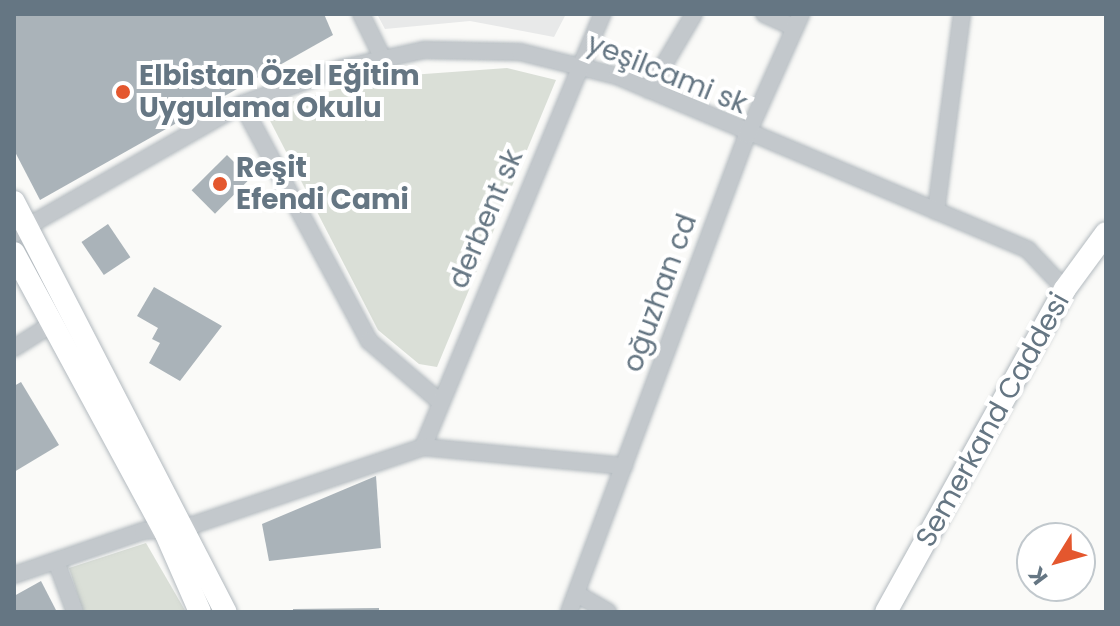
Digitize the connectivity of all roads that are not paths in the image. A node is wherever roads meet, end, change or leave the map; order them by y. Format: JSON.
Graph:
{"nodes":[{"id":1,"x":361,"y":14,"type":"edge"},
{"id":2,"x":602,"y":14,"type":"edge"},
{"id":3,"x":694,"y":14,"type":"edge"},
{"id":4,"x":764,"y":14,"type":"edge"},
{"id":5,"x":962,"y":14,"type":"edge"},
{"id":6,"x":798,"y":21,"type":"edge"},
{"id":7,"x":383,"y":59,"type":"junction"},
{"id":8,"x":580,"y":64,"type":"junction"},
{"id":9,"x":649,"y":90,"type":"junction"},
{"id":10,"x":242,"y":104,"type":"junction"},
{"id":11,"x":747,"y":135,"type":"junction"},
{"id":12,"x":14,"y":202,"type":"edge"},
{"id":13,"x":936,"y":211,"type":"junction"},
{"id":14,"x":20,"y":230,"type":"edge"},
{"id":15,"x":1106,"y":233,"type":"edge"},
{"id":16,"x":14,"y":253,"type":"edge"},
{"id":17,"x":1065,"y":289,"type":"junction"},
{"id":18,"x":52,"y":324,"type":"junction"},
{"id":19,"x":14,"y":348,"type":"edge"},
{"id":20,"x":439,"y":401,"type":"junction"},
{"id":21,"x":423,"y":447,"type":"junction"},
{"id":22,"x":624,"y":466,"type":"junction"},
{"id":23,"x":187,"y":527,"type":"junction"},
{"id":24,"x":163,"y":529,"type":"junction"},
{"id":25,"x":56,"y":561,"type":"junction"},
{"id":26,"x":14,"y":575,"type":"edge"},
{"id":27,"x":577,"y":594,"type":"junction"},
{"id":28,"x":75,"y":612,"type":"edge"},
{"id":29,"x":200,"y":612,"type":"edge"},
{"id":30,"x":226,"y":612,"type":"edge"},
{"id":31,"x":569,"y":612,"type":"edge"},
{"id":32,"x":608,"y":612,"type":"edge"},
{"id":33,"x":886,"y":612,"type":"edge"}],
"edges":[{"from":1,"to":7,"type":"street"},
{"from":2,"to":8,"type":"street","name":"derbent sk"},
{"from":3,"to":9,"type":"street"},
{"from":4,"to":6,"type":"street"},
{"from":5,"to":13,"type":"street"},
{"from":6,"to":11,"type":"street","name":"oğuzhan cd"},
{"from":7,"to":8,"type":"street","name":"yeşilcami sk"},
{"from":7,"to":10,"type":"street","name":"yeşilcami sk"},
{"from":8,"to":9,"type":"street","name":"yeşilcami sk"},
{"from":8,"to":20,"type":"street","name":"derbent sk"},
{"from":9,"to":11,"type":"street","name":"yeşilcami sk"},
{"from":10,"to":14,"type":"street","name":"yeşilcami sk"},
{"from":10,"to":20,"type":"street"},
{"from":11,"to":13,"type":"street","name":"yeşilcami sk"},
{"from":11,"to":22,"type":"street","name":"oğuzhan cd"},
{"from":12,"to":14,"type":"street"},
{"from":13,"to":17,"type":"street","name":"yeşilcami sk"},
{"from":14,"to":23,"type":"street"},
{"from":15,"to":17,"type":"street","name":"Semerkand Caddesi"},
{"from":16,"to":18,"type":"street"},
{"from":17,"to":33,"type":"street","name":"Semerkand Caddesi"},
{"from":18,"to":19,"type":"street"},
{"from":18,"to":24,"type":"street"},
{"from":20,"to":21,"type":"street","name":"derbent sk"},
{"from":21,"to":22,"type":"street"},
{"from":21,"to":23,"type":"street"},
{"from":22,"to":27,"type":"street","name":"oğuzhan cd"},
{"from":23,"to":24,"type":"street"},
{"from":23,"to":30,"type":"street"},
{"from":24,"to":25,"type":"street"},
{"from":24,"to":29,"type":"street"},
{"from":25,"to":26,"type":"street"},
{"from":25,"to":28,"type":"street"},
{"from":27,"to":31,"type":"street","name":"oğuzhan cd"},
{"from":27,"to":32,"type":"street"}]}
